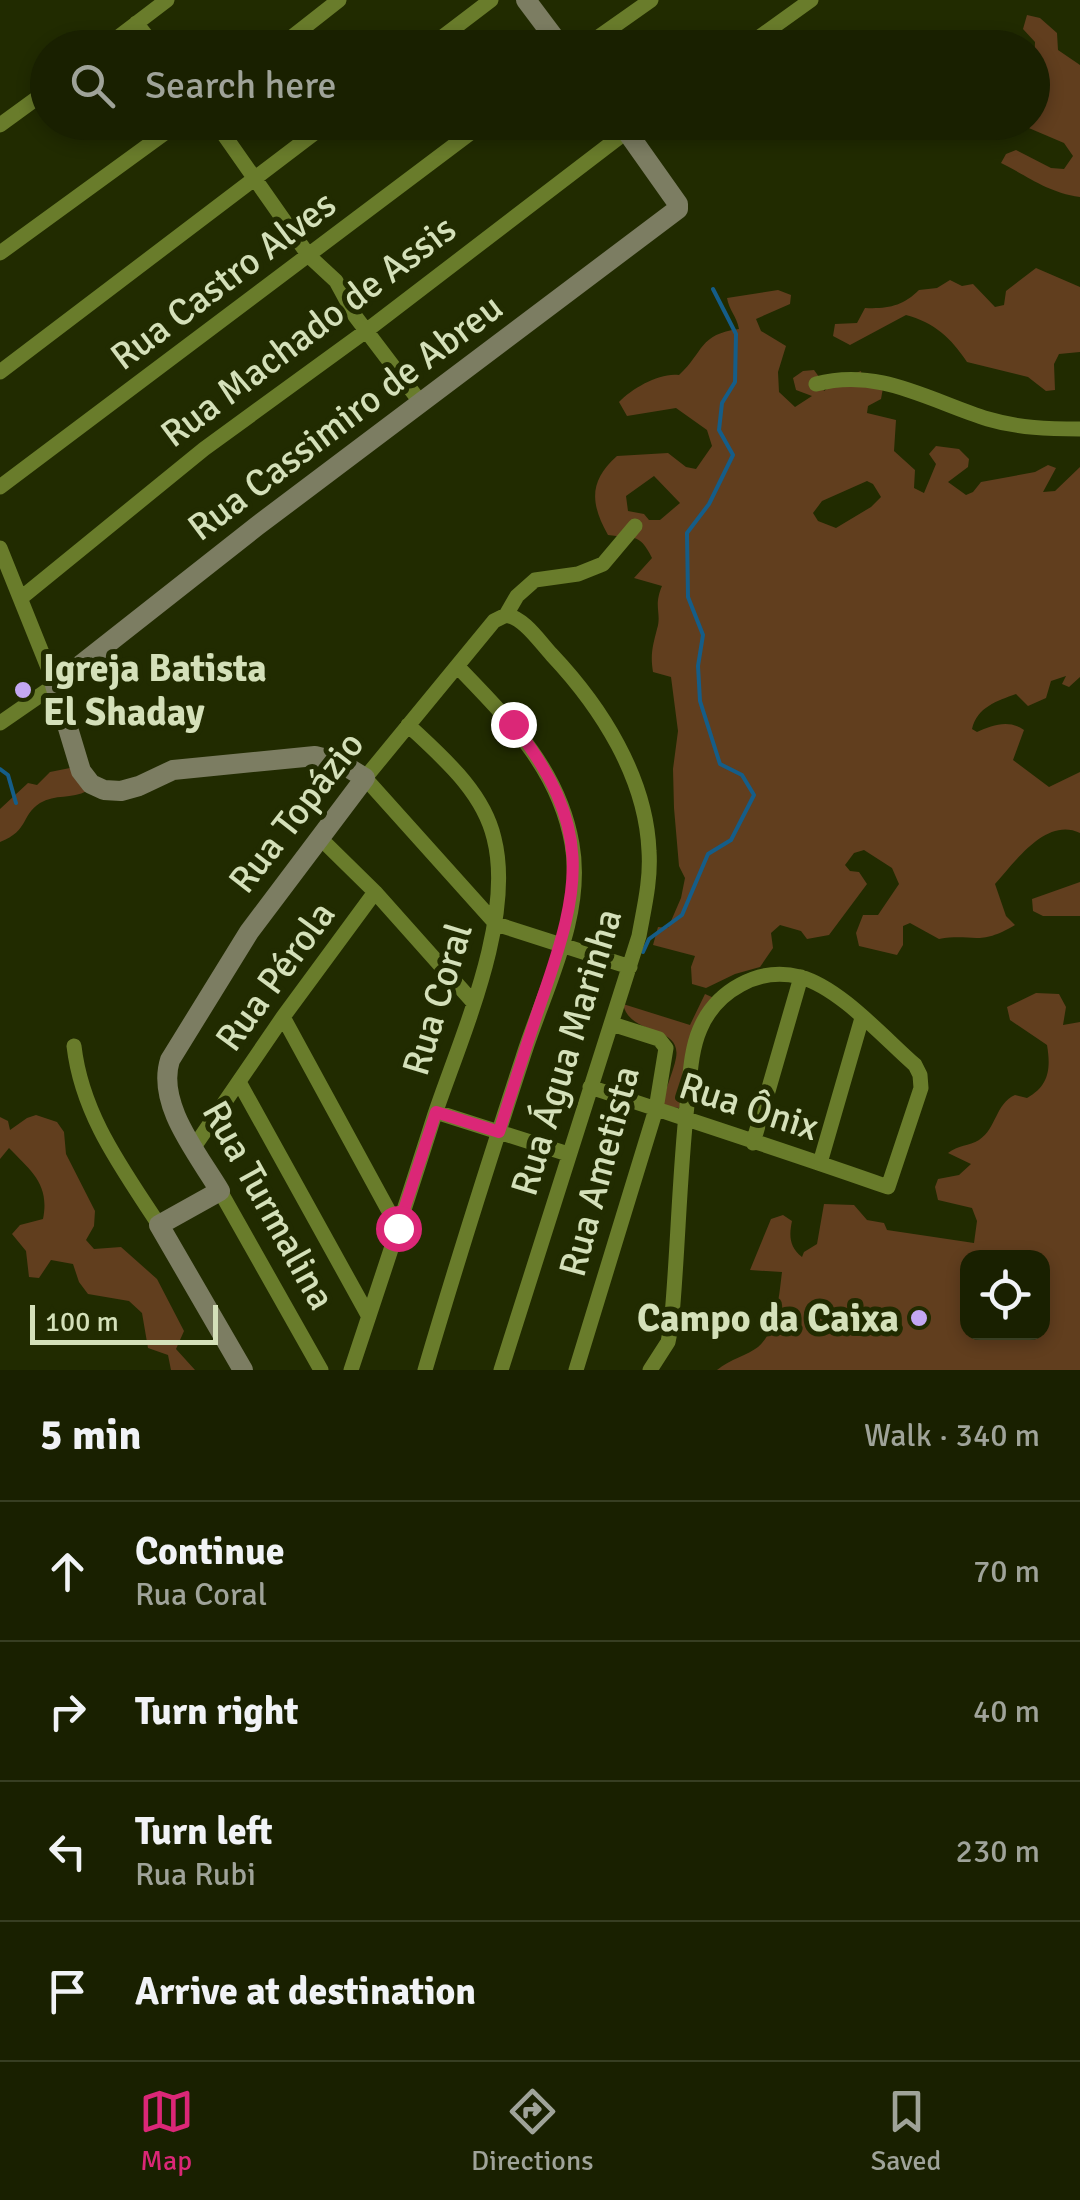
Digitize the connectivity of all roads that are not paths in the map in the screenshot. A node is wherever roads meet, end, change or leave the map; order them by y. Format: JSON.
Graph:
{"nodes":[{"id":1,"x":167,"y":0,"type":"edge"},
{"id":2,"x":339,"y":0,"type":"edge"},
{"id":3,"x":491,"y":0,"type":"edge"},
{"id":4,"x":526,"y":0,"type":"edge"},
{"id":5,"x":651,"y":0,"type":"edge"},
{"id":6,"x":811,"y":0,"type":"edge"},
{"id":7,"x":136,"y":23,"type":"junction"},
{"id":8,"x":127,"y":30,"type":"edge"},
{"id":9,"x":142,"y":30,"type":"edge"},
{"id":10,"x":301,"y":30,"type":"edge"},
{"id":11,"x":452,"y":30,"type":"edge"},
{"id":12,"x":548,"y":30,"type":"edge"},
{"id":13,"x":609,"y":30,"type":"edge"},
{"id":14,"x":769,"y":30,"type":"edge"},
{"id":15,"x":30,"y":103,"type":"edge"},
{"id":16,"x":0,"y":125,"type":"edge"},
{"id":17,"x":155,"y":140,"type":"edge"},
{"id":18,"x":227,"y":140,"type":"edge"},
{"id":19,"x":305,"y":140,"type":"edge"},
{"id":20,"x":461,"y":140,"type":"edge"},
{"id":21,"x":609,"y":140,"type":"edge"},
{"id":22,"x":637,"y":140,"type":"edge"},
{"id":23,"x":253,"y":180,"type":"junction"},
{"id":24,"x":0,"y":253,"type":"edge"},
{"id":25,"x":310,"y":256,"type":"junction"},
{"id":26,"x":366,"y":331,"type":"junction"},
{"id":27,"x":0,"y":372,"type":"edge"},
{"id":28,"x":816,"y":384,"type":"dead end"},
{"id":29,"x":422,"y":403,"type":"junction"},
{"id":30,"x":1080,"y":429,"type":"edge"},
{"id":31,"x":0,"y":487,"type":"edge"},
{"id":32,"x":635,"y":526,"type":"dead end"},
{"id":33,"x":0,"y":548,"type":"edge"},
{"id":34,"x":21,"y":598,"type":"junction"},
{"id":35,"x":506,"y":615,"type":"junction"},
{"id":36,"x":458,"y":668,"type":"junction"},
{"id":37,"x":54,"y":685,"type":"junction"},
{"id":38,"x":0,"y":723,"type":"edge"},
{"id":39,"x":408,"y":725,"type":"junction"},
{"id":40,"x":365,"y":778,"type":"junction"},
{"id":41,"x":319,"y":837,"type":"junction"},
{"id":42,"x":374,"y":892,"type":"junction"},
{"id":43,"x":496,"y":924,"type":"junction"},
{"id":44,"x":562,"y":944,"type":"junction"},
{"id":45,"x":630,"y":966,"type":"junction"},
{"id":46,"x":802,"y":977,"type":"junction"},
{"id":47,"x":473,"y":1002,"type":"junction"},
{"id":48,"x":283,"y":1017,"type":"junction"},
{"id":49,"x":862,"y":1018,"type":"junction"},
{"id":50,"x":612,"y":1024,"type":"junction"},
{"id":51,"x":74,"y":1046,"type":"dead end"},
{"id":52,"x":166,"y":1072,"type":"joint"},
{"id":53,"x":239,"y":1082,"type":"junction"},
{"id":54,"x":590,"y":1087,"type":"junction"},
{"id":55,"x":656,"y":1109,"type":"junction"},
{"id":56,"x":436,"y":1112,"type":"junction"},
{"id":57,"x":686,"y":1120,"type":"junction"},
{"id":58,"x":499,"y":1132,"type":"junction"},
{"id":59,"x":753,"y":1143,"type":"junction"},
{"id":60,"x":194,"y":1147,"type":"junction"},
{"id":61,"x":568,"y":1154,"type":"junction"},
{"id":62,"x":820,"y":1163,"type":"junction"},
{"id":63,"x":220,"y":1191,"type":"junction"},
{"id":64,"x":158,"y":1225,"type":"junction"},
{"id":65,"x":398,"y":1228,"type":"junction"},
{"id":66,"x":368,"y":1315,"type":"junction"},
{"id":67,"x":243,"y":1370,"type":"edge"},
{"id":68,"x":322,"y":1370,"type":"edge"},
{"id":69,"x":351,"y":1370,"type":"edge"},
{"id":70,"x":424,"y":1370,"type":"edge"},
{"id":71,"x":501,"y":1370,"type":"edge"},
{"id":72,"x":576,"y":1370,"type":"edge"},
{"id":73,"x":650,"y":1370,"type":"edge"}],
"edges":[{"from":1,"to":7,"type":"street"},
{"from":2,"to":10,"type":"street"},
{"from":3,"to":11,"type":"street"},
{"from":4,"to":12,"type":"street"},
{"from":5,"to":13,"type":"street"},
{"from":6,"to":14,"type":"street"},
{"from":7,"to":8,"type":"street"},
{"from":7,"to":9,"type":"street"},
{"from":15,"to":16,"type":"street"},
{"from":17,"to":24,"type":"street"},
{"from":18,"to":23,"type":"street"},
{"from":19,"to":23,"type":"street"},
{"from":20,"to":25,"type":"street","name":"Rua Castro Alves"},
{"from":21,"to":26,"type":"street","name":"Rua Machado de Assis"},
{"from":22,"to":29,"type":"street","name":"Rua Cassimiro de Abreu"},
{"from":23,"to":25,"type":"street"},
{"from":23,"to":27,"type":"street"},
{"from":25,"to":26,"type":"street"},
{"from":25,"to":31,"type":"street","name":"Rua Castro Alves"},
{"from":26,"to":29,"type":"street"},
{"from":26,"to":34,"type":"street","name":"Rua Machado de Assis"},
{"from":28,"to":30,"type":"street"},
{"from":29,"to":37,"type":"street","name":"Rua Cassimiro de Abreu"},
{"from":32,"to":35,"type":"street","name":"Rua Topázio"},
{"from":33,"to":34,"type":"street"},
{"from":34,"to":37,"type":"street"},
{"from":35,"to":36,"type":"street","name":"Rua Topázio"},
{"from":35,"to":45,"type":"street","name":"Rua Água Marinha"},
{"from":36,"to":39,"type":"street","name":"Rua Topázio"},
{"from":36,"to":44,"type":"street"},
{"from":37,"to":38,"type":"street"},
{"from":37,"to":40,"type":"street"},
{"from":39,"to":40,"type":"street","name":"Rua Topázio"},
{"from":39,"to":43,"type":"street","name":"Rua Coral"},
{"from":40,"to":41,"type":"street","name":"Rua Topázio"},
{"from":40,"to":43,"type":"street"},
{"from":41,"to":42,"type":"street"},
{"from":41,"to":52,"type":"street","name":"Rua Topázio"},
{"from":42,"to":47,"type":"street"},
{"from":42,"to":48,"type":"street","name":"Rua Pérola"},
{"from":43,"to":44,"type":"street"},
{"from":43,"to":47,"type":"street","name":"Rua Coral"},
{"from":44,"to":45,"type":"street"},
{"from":44,"to":58,"type":"street"},
{"from":45,"to":50,"type":"street","name":"Rua Água Marinha"},
{"from":46,"to":49,"type":"street"},
{"from":46,"to":57,"type":"street"},
{"from":46,"to":59,"type":"street"},
{"from":47,"to":56,"type":"street","name":"Rua Coral"},
{"from":48,"to":53,"type":"street","name":"Rua Pérola"},
{"from":48,"to":65,"type":"street"},
{"from":49,"to":62,"type":"street"},
{"from":49,"to":62,"type":"street","name":"Rua Ônix"},
{"from":50,"to":54,"type":"street","name":"Rua Água Marinha"},
{"from":50,"to":55,"type":"street","name":"Rua Ametista"},
{"from":51,"to":64,"type":"street"},
{"from":52,"to":60,"type":"street","name":"Rua Turmalina"},
{"from":53,"to":60,"type":"street","name":"Rua Pérola"},
{"from":53,"to":66,"type":"street"},
{"from":54,"to":55,"type":"street","name":"Rua Ônix"},
{"from":54,"to":61,"type":"street","name":"Rua Água Marinha"},
{"from":55,"to":57,"type":"street","name":"Rua Ônix"},
{"from":55,"to":72,"type":"street","name":"Rua Ametista"},
{"from":56,"to":58,"type":"street"},
{"from":56,"to":65,"type":"street","name":"Rua Coral"},
{"from":57,"to":59,"type":"street","name":"Rua Ônix"},
{"from":57,"to":73,"type":"street"},
{"from":58,"to":61,"type":"street"},
{"from":58,"to":70,"type":"street"},
{"from":59,"to":62,"type":"street","name":"Rua Ônix"},
{"from":60,"to":63,"type":"street","name":"Rua Turmalina"},
{"from":61,"to":71,"type":"street","name":"Rua Água Marinha"},
{"from":63,"to":64,"type":"street"},
{"from":63,"to":68,"type":"street","name":"Rua Turmalina"},
{"from":64,"to":67,"type":"street"},
{"from":65,"to":66,"type":"street","name":"Rua Coral"},
{"from":66,"to":69,"type":"street","name":"Rua Coral"}]}
